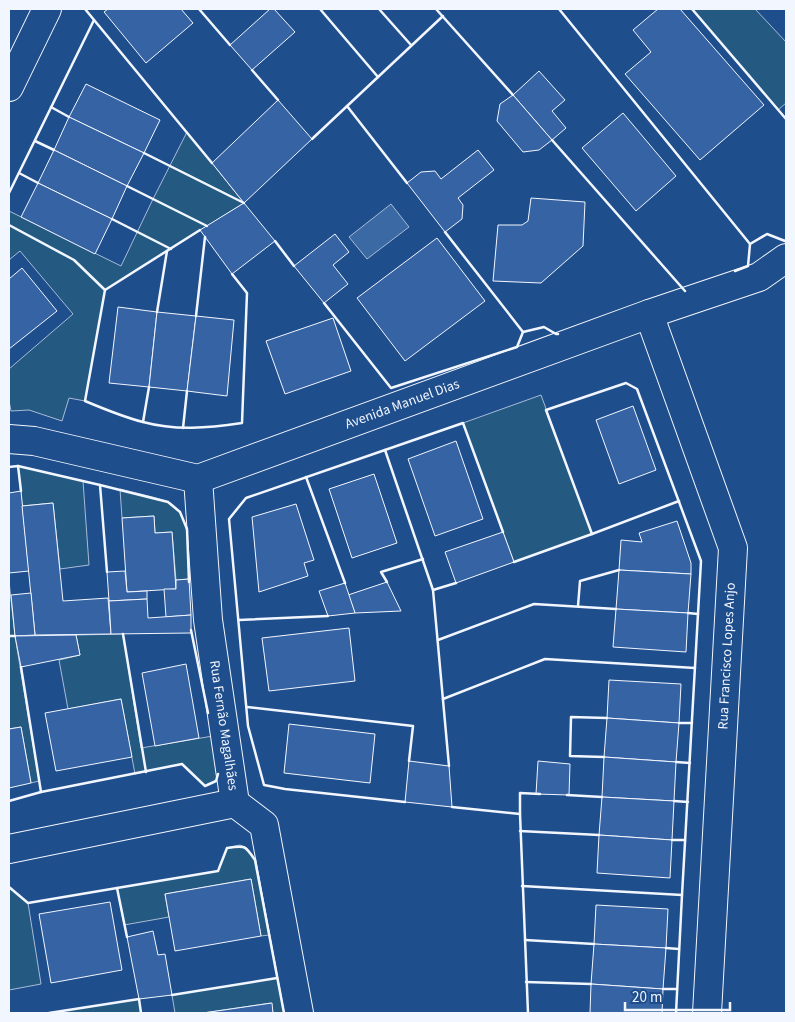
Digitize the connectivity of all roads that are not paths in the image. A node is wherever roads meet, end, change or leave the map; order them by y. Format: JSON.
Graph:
{"nodes":[{"id":1,"x":46,"y":9,"type":"edge"},
{"id":2,"x":9,"y":87,"type":"edge"},
{"id":3,"x":786,"y":258,"type":"edge"},
{"id":4,"x":649,"y":314,"type":"junction"},
{"id":5,"x":9,"y":439,"type":"edge"},
{"id":6,"x":198,"y":479,"type":"junction"},
{"id":7,"x":235,"y":803,"type":"junction"},
{"id":8,"x":9,"y":849,"type":"edge"},
{"id":9,"x":299,"y":1013,"type":"edge"},
{"id":10,"x":708,"y":1013,"type":"edge"}],
"edges":[{"from":1,"to":2,"type":"street"},
{"from":3,"to":4,"type":"street","name":"Avenida Manuel Dias"},
{"from":4,"to":6,"type":"street","name":"Avenida Manuel Dias"},
{"from":4,"to":10,"type":"street","name":"Rua Francisco Lopes Anjo"},
{"from":5,"to":6,"type":"street"},
{"from":6,"to":7,"type":"street","name":"Rua Fernão Magalhães"},
{"from":7,"to":8,"type":"street"},
{"from":7,"to":9,"type":"street","name":"Rua Fernão Magalhães"}]}
